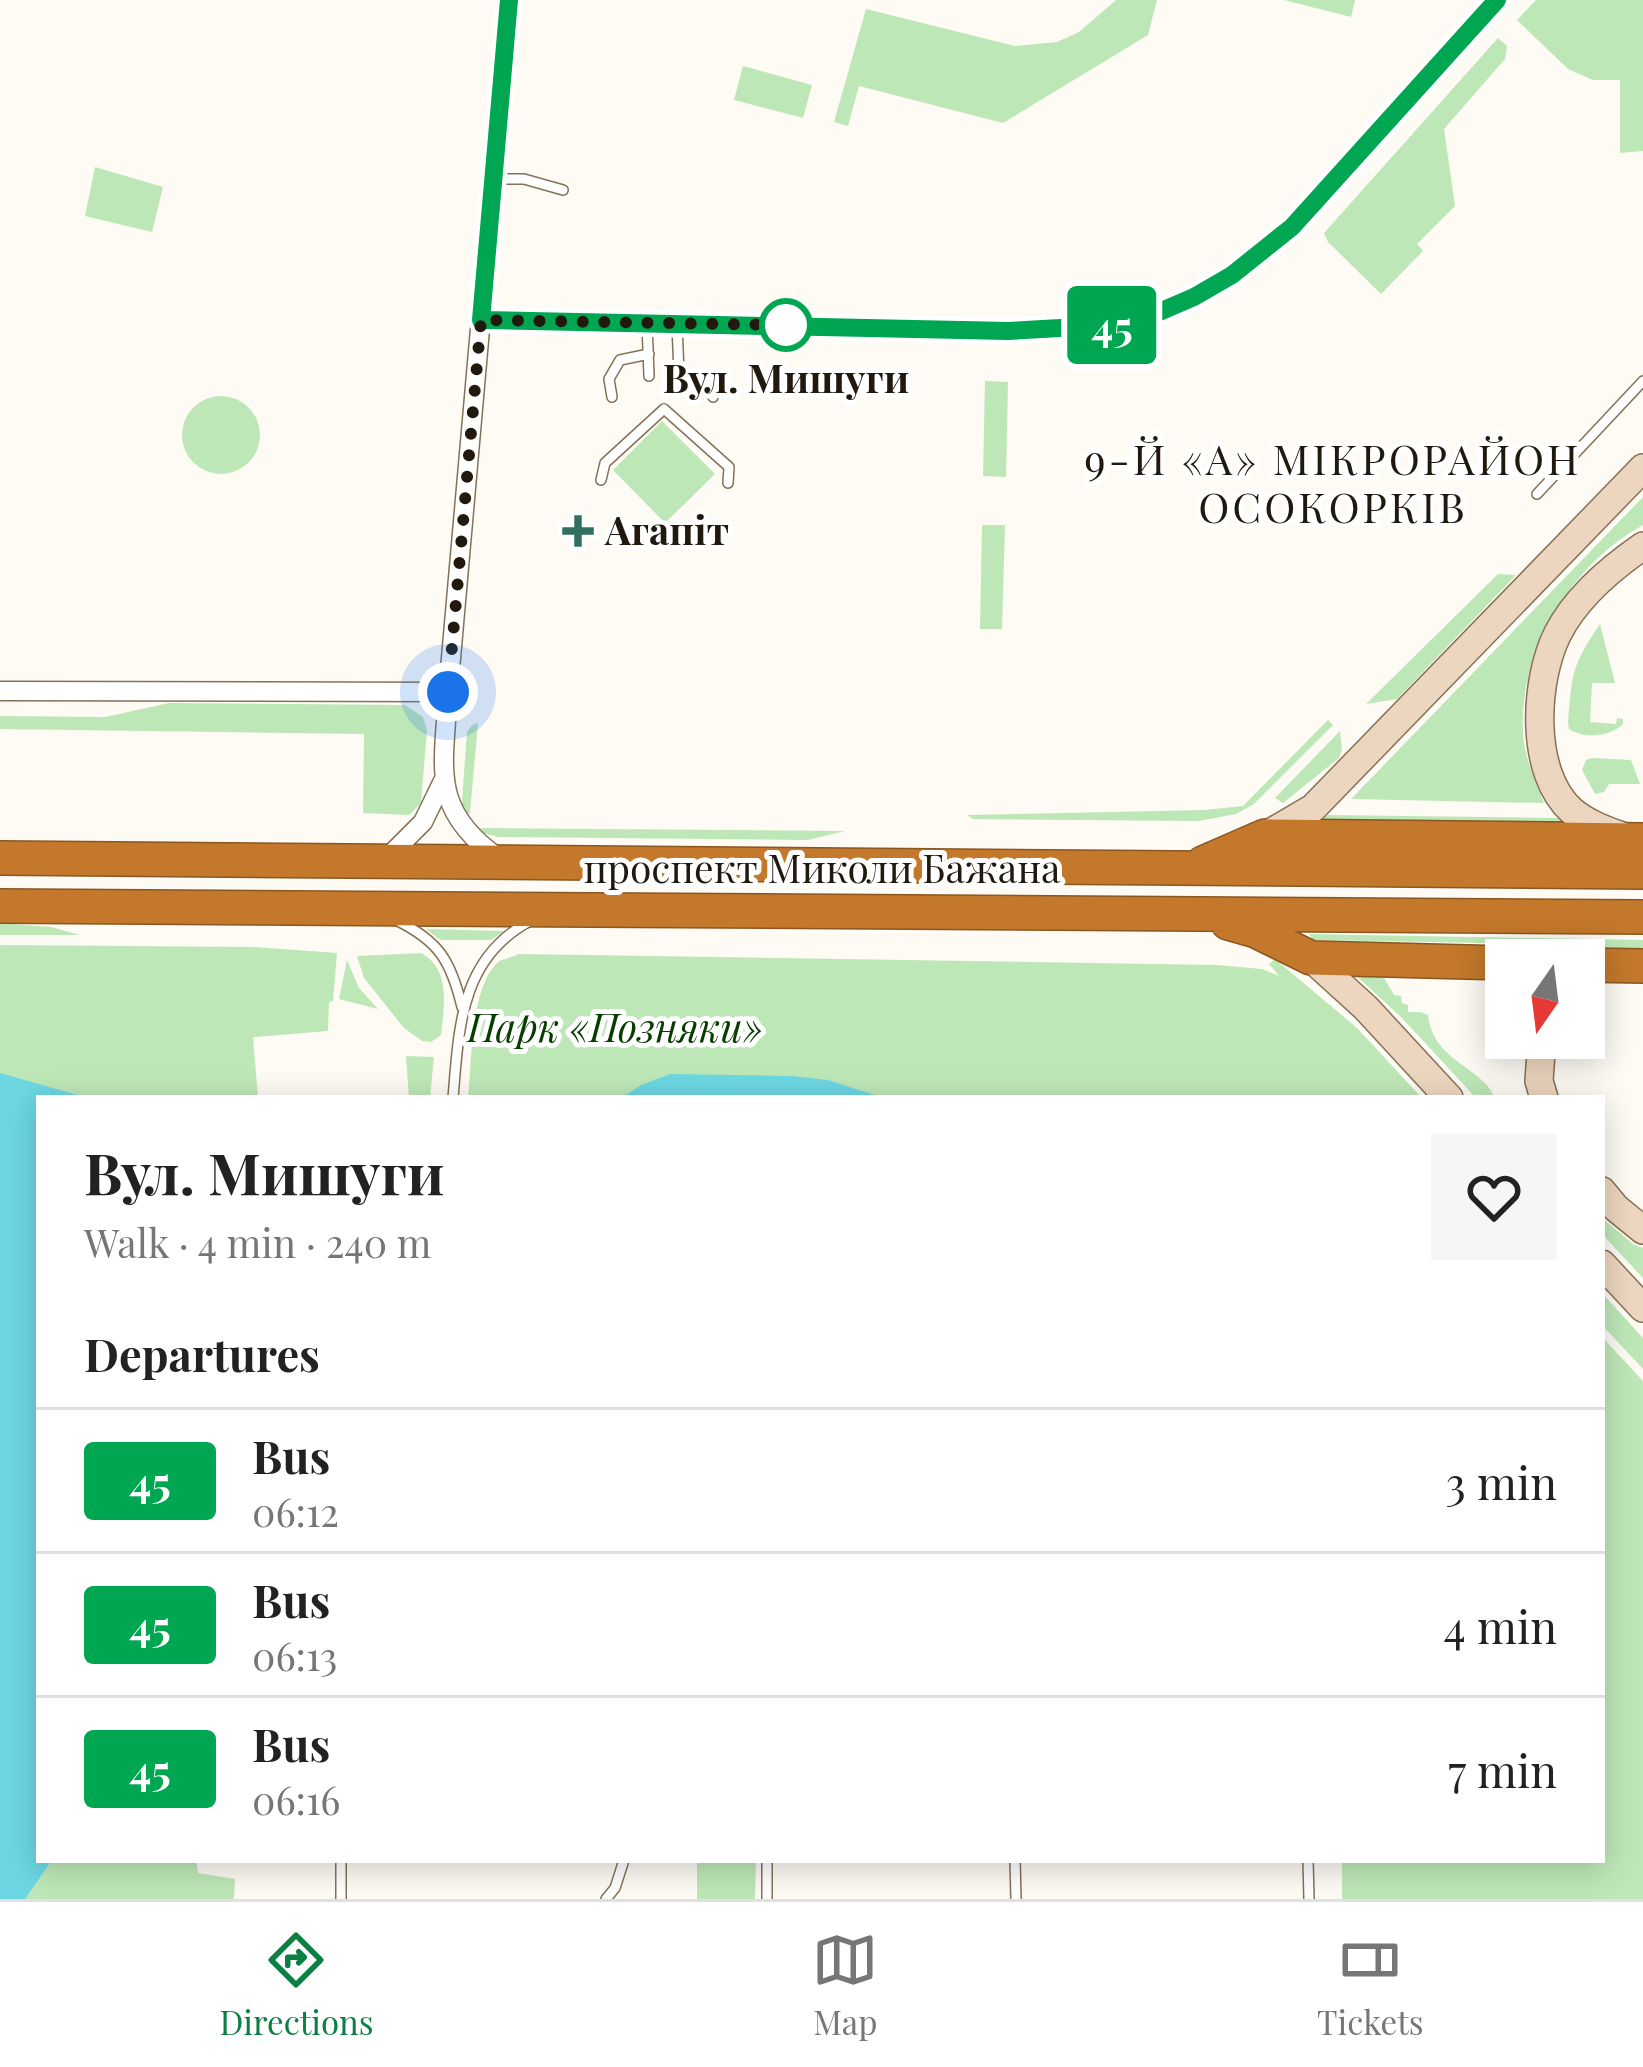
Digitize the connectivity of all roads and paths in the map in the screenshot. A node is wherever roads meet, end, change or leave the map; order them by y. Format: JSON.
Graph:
{"nodes":[{"id":1,"x":509,"y":0,"type":"edge"},
{"id":2,"x":1497,"y":0,"type":"edge"},
{"id":3,"x":492,"y":179,"type":"junction"},
{"id":4,"x":563,"y":190,"type":"dead end"},
{"id":5,"x":481,"y":320,"type":"junction"},
{"id":6,"x":647,"y":323,"type":"junction"},
{"id":7,"x":677,"y":323,"type":"junction"},
{"id":8,"x":649,"y":354,"type":"junction"},
{"id":9,"x":679,"y":375,"type":"dead end"},
{"id":10,"x":649,"y":376,"type":"dead end"},
{"id":11,"x":714,"y":376,"type":"dead end"},
{"id":12,"x":1643,"y":381,"type":"edge"},
{"id":13,"x":612,"y":397,"type":"dead end"},
{"id":14,"x":713,"y":397,"type":"dead end"},
{"id":15,"x":1643,"y":468,"type":"edge"},
{"id":16,"x":601,"y":480,"type":"dead end"},
{"id":17,"x":728,"y":483,"type":"dead end"},
{"id":18,"x":1537,"y":494,"type":"dead end"},
{"id":19,"x":1643,"y":546,"type":"edge"},
{"id":20,"x":0,"y":691,"type":"edge"},
{"id":21,"x":448,"y":692,"type":"junction"},
{"id":22,"x":443,"y":781,"type":"junction"},
{"id":23,"x":1265,"y":836,"type":"junction"},
{"id":24,"x":1639,"y":851,"type":"edge"},
{"id":25,"x":0,"y":858,"type":"edge"},
{"id":26,"x":384,"y":861,"type":"junction"},
{"id":27,"x":504,"y":862,"type":"junction"},
{"id":28,"x":1191,"y":868,"type":"junction"},
{"id":29,"x":0,"y":906,"type":"edge"},
{"id":30,"x":555,"y":908,"type":"junction"},
{"id":31,"x":368,"y":910,"type":"junction"},
{"id":32,"x":1196,"y":914,"type":"junction"},
{"id":33,"x":1643,"y":917,"type":"edge"},
{"id":34,"x":1311,"y":958,"type":"junction"},
{"id":35,"x":1485,"y":962,"type":"edge"},
{"id":36,"x":1605,"y":965,"type":"edge"},
{"id":37,"x":1643,"y":965,"type":"edge"},
{"id":38,"x":463,"y":1008,"type":"junction"},
{"id":39,"x":1541,"y":1059,"type":"edge"},
{"id":40,"x":453,"y":1095,"type":"edge"},
{"id":41,"x":1446,"y":1095,"type":"edge"},
{"id":42,"x":1543,"y":1095,"type":"edge"},
{"id":43,"x":1605,"y":1195,"type":"edge"},
{"id":44,"x":1643,"y":1230,"type":"edge"},
{"id":45,"x":1605,"y":1267,"type":"edge"},
{"id":46,"x":1643,"y":1308,"type":"edge"},
{"id":47,"x":341,"y":1863,"type":"edge"},
{"id":48,"x":623,"y":1863,"type":"edge"},
{"id":49,"x":767,"y":1863,"type":"edge"},
{"id":50,"x":1015,"y":1863,"type":"edge"},
{"id":51,"x":1308,"y":1863,"type":"edge"},
{"id":52,"x":341,"y":1899,"type":"edge"},
{"id":53,"x":606,"y":1899,"type":"edge"},
{"id":54,"x":767,"y":1899,"type":"edge"},
{"id":55,"x":1016,"y":1899,"type":"edge"},
{"id":56,"x":1310,"y":1899,"type":"edge"}],
"edges":[{"from":1,"to":3,"type":"street"},
{"from":2,"to":7,"type":"street"},
{"from":3,"to":4,"type":"lane"},
{"from":3,"to":5,"type":"street"},
{"from":5,"to":6,"type":"street"},
{"from":5,"to":21,"type":"street"},
{"from":6,"to":7,"type":"street"},
{"from":6,"to":8,"type":"lane"},
{"from":7,"to":9,"type":"lane"},
{"from":8,"to":10,"type":"lane"},
{"from":8,"to":13,"type":"lane"},
{"from":11,"to":14,"type":"lane"},
{"from":12,"to":18,"type":"lane"},
{"from":15,"to":23,"type":"main road"},
{"from":16,"to":17,"type":"lane"},
{"from":19,"to":24,"type":"main road"},
{"from":20,"to":21,"type":"street"},
{"from":21,"to":22,"type":"street"},
{"from":22,"to":26,"type":"street"},
{"from":22,"to":27,"type":"street"},
{"from":23,"to":24,"type":"highway"},
{"from":23,"to":28,"type":"highway"},
{"from":24,"to":28,"type":"highway","name":"проспект Миколи Бажана"},
{"from":25,"to":26,"type":"highway","name":"проспект Миколи Бажана"},
{"from":26,"to":27,"type":"highway","name":"проспект Миколи Бажана"},
{"from":27,"to":28,"type":"highway","name":"проспект Миколи Бажана"},
{"from":29,"to":31,"type":"highway","name":"проспект Миколи Бажана"},
{"from":30,"to":31,"type":"highway","name":"проспект Миколи Бажана"},
{"from":30,"to":32,"type":"highway","name":"проспект Миколи Бажана"},
{"from":30,"to":38,"type":"lane"},
{"from":31,"to":38,"type":"lane"},
{"from":32,"to":33,"type":"highway","name":"проспект Миколи Бажана"},
{"from":32,"to":34,"type":"highway"},
{"from":34,"to":35,"type":"highway"},
{"from":34,"to":41,"type":"main road"},
{"from":36,"to":37,"type":"highway"},
{"from":38,"to":40,"type":"lane"},
{"from":39,"to":42,"type":"main road"},
{"from":43,"to":44,"type":"main road"},
{"from":45,"to":46,"type":"main road"},
{"from":47,"to":52,"type":"lane"},
{"from":48,"to":53,"type":"lane"},
{"from":49,"to":54,"type":"lane"},
{"from":50,"to":55,"type":"lane"},
{"from":51,"to":56,"type":"lane"}]}
